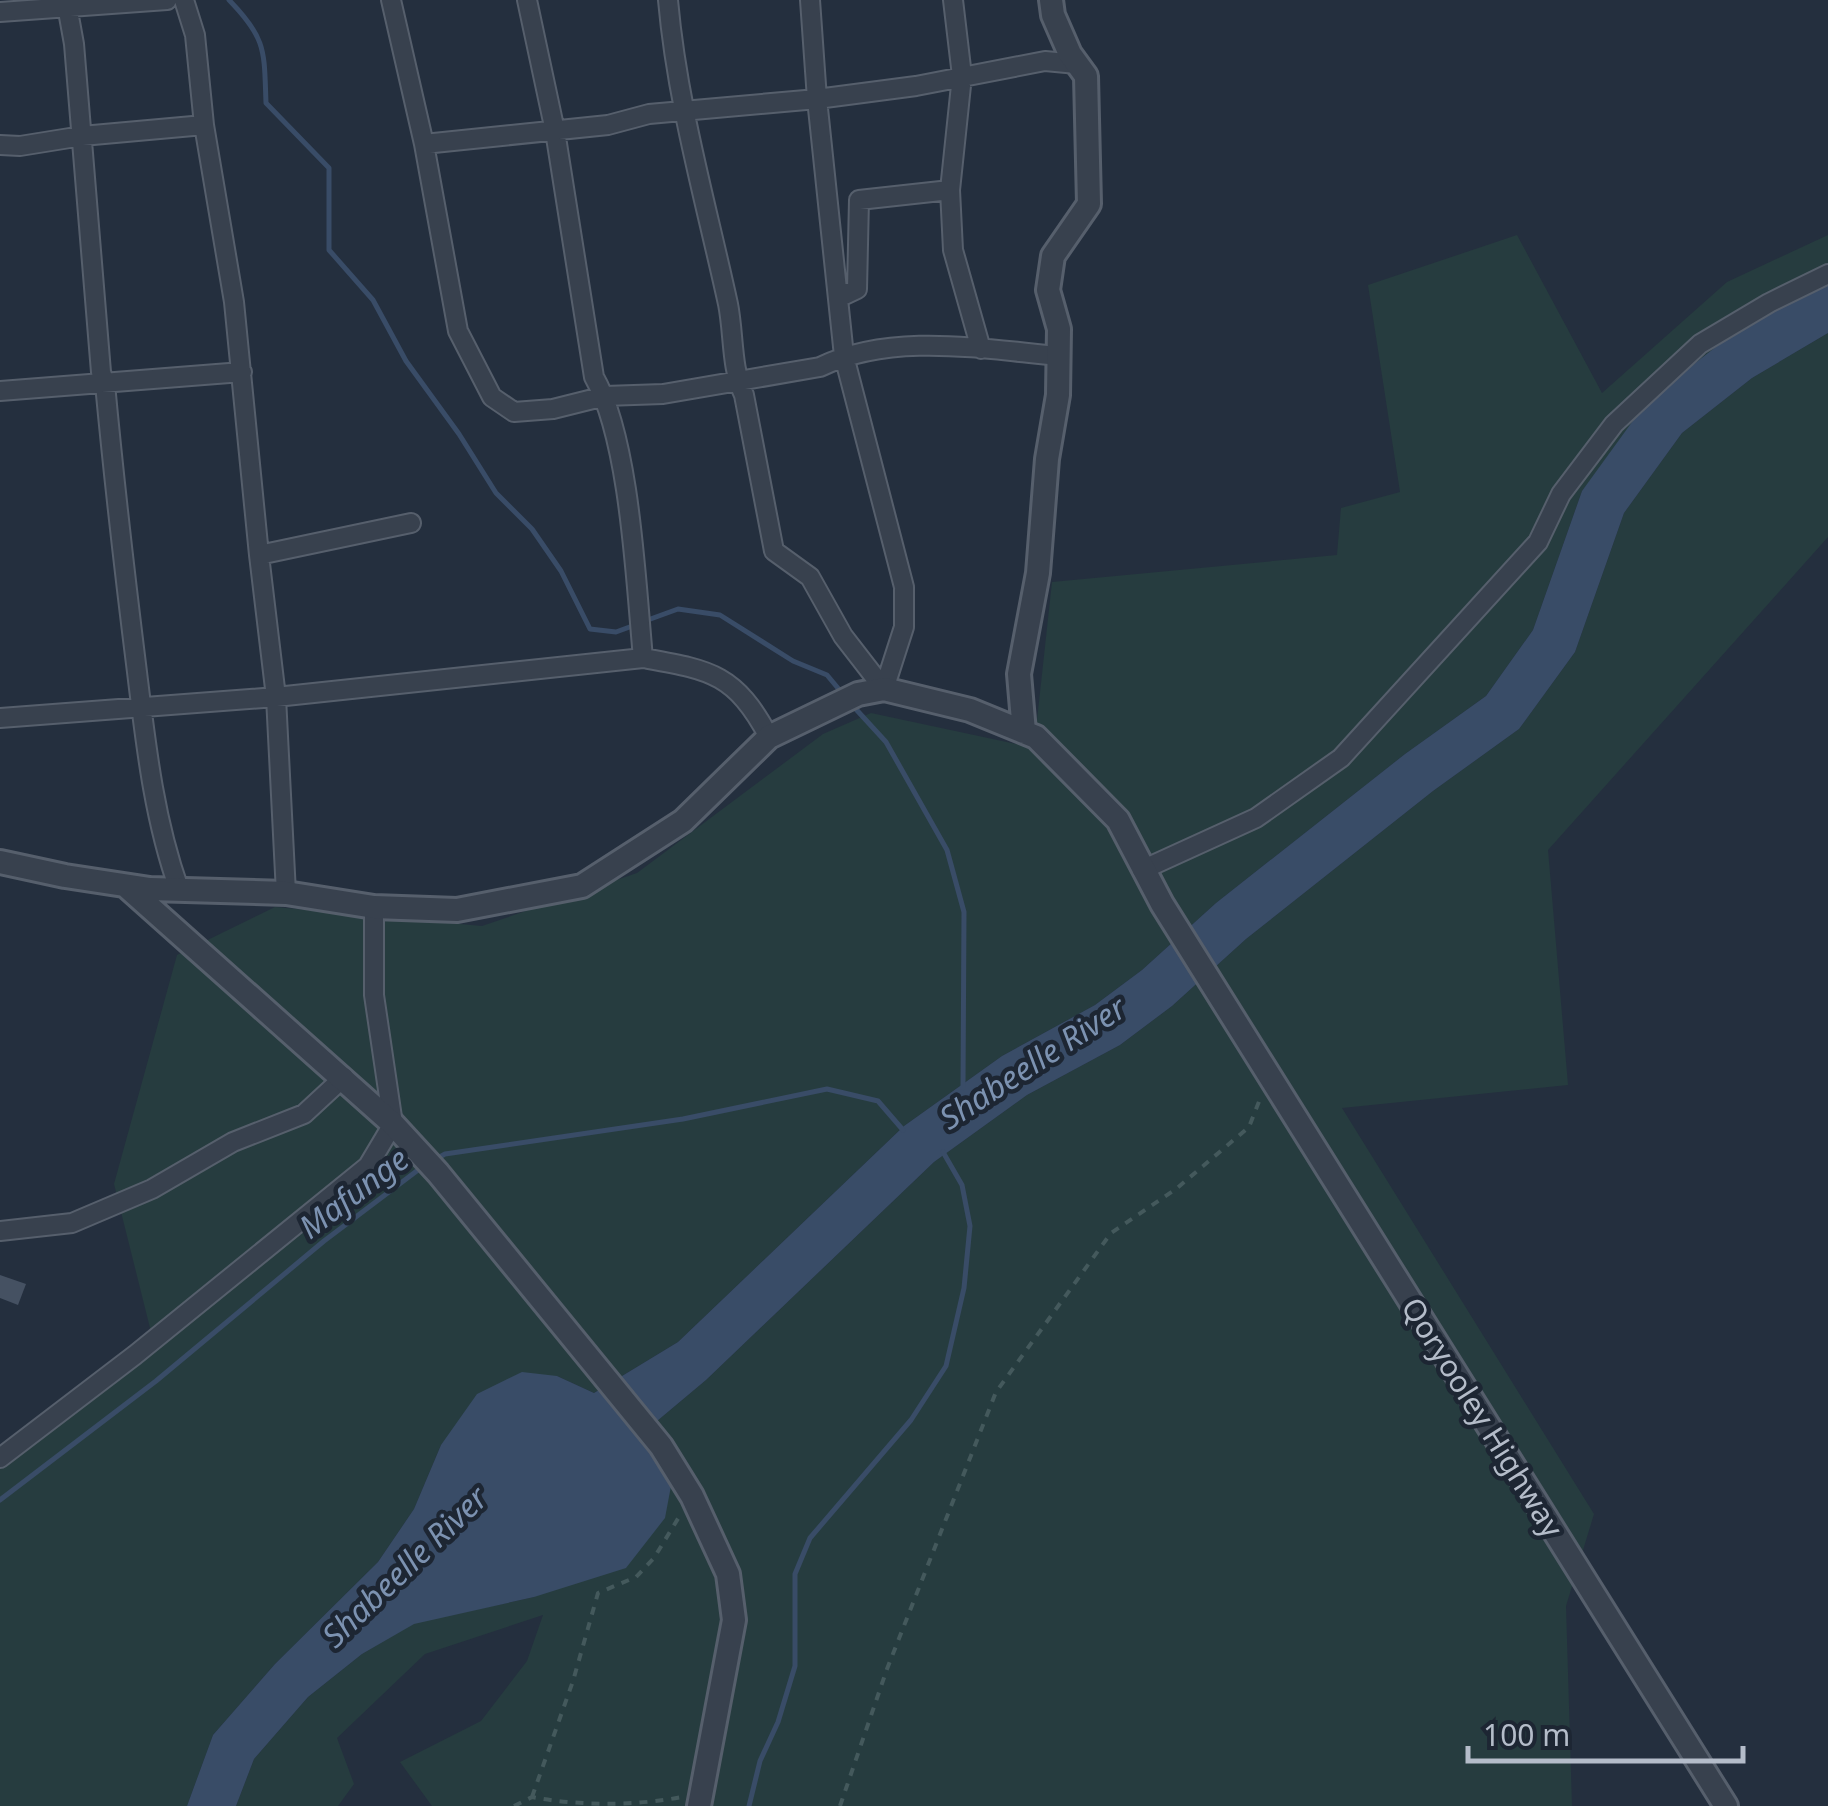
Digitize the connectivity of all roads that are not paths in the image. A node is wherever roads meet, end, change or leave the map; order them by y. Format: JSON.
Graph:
{"nodes":[{"id":1,"x":167,"y":0,"type":"edge"},
{"id":2,"x":184,"y":0,"type":"edge"},
{"id":3,"x":390,"y":0,"type":"edge"},
{"id":4,"x":527,"y":0,"type":"edge"},
{"id":5,"x":668,"y":0,"type":"edge"},
{"id":6,"x":810,"y":0,"type":"edge"},
{"id":7,"x":952,"y":0,"type":"edge"},
{"id":8,"x":1050,"y":0,"type":"edge"},
{"id":9,"x":67,"y":4,"type":"edge"},
{"id":10,"x":0,"y":12,"type":"edge"},
{"id":11,"x":1077,"y":64,"type":"junction"},
{"id":12,"x":962,"y":76,"type":"junction"},
{"id":13,"x":817,"y":100,"type":"junction"},
{"id":14,"x":683,"y":111,"type":"junction"},
{"id":15,"x":204,"y":125,"type":"junction"},
{"id":16,"x":555,"y":130,"type":"junction"},
{"id":17,"x":82,"y":136,"type":"junction"},
{"id":18,"x":424,"y":144,"type":"junction"},
{"id":19,"x":0,"y":145,"type":"edge"},
{"id":20,"x":950,"y":190,"type":"junction"},
{"id":21,"x":1828,"y":274,"type":"edge"},
{"id":22,"x":838,"y":298,"type":"junction"},
{"id":23,"x":981,"y":349,"type":"junction"},
{"id":24,"x":844,"y":356,"type":"junction"},
{"id":25,"x":1058,"y":356,"type":"junction"},
{"id":26,"x":242,"y":372,"type":"junction"},
{"id":27,"x":737,"y":382,"type":"junction"},
{"id":28,"x":106,"y":384,"type":"junction"},
{"id":29,"x":0,"y":391,"type":"edge"},
{"id":30,"x":605,"y":396,"type":"junction"},
{"id":31,"x":411,"y":522,"type":"dead end"},
{"id":32,"x":258,"y":554,"type":"junction"},
{"id":33,"x":643,"y":658,"type":"junction"},
{"id":34,"x":884,"y":688,"type":"junction"},
{"id":35,"x":276,"y":696,"type":"junction"},
{"id":36,"x":142,"y":708,"type":"junction"},
{"id":37,"x":0,"y":718,"type":"edge"},
{"id":38,"x":1024,"y":732,"type":"junction"},
{"id":39,"x":769,"y":737,"type":"junction"},
{"id":40,"x":0,"y":862,"type":"edge"},
{"id":41,"x":1142,"y":870,"type":"junction"},
{"id":42,"x":124,"y":883,"type":"junction"},
{"id":43,"x":180,"y":889,"type":"junction"},
{"id":44,"x":286,"y":893,"type":"junction"},
{"id":45,"x":374,"y":908,"type":"junction"},
{"id":46,"x":344,"y":1077,"type":"junction"},
{"id":47,"x":393,"y":1124,"type":"junction"},
{"id":48,"x":0,"y":1231,"type":"edge"},
{"id":49,"x":0,"y":1458,"type":"edge"},
{"id":50,"x":700,"y":1801,"type":"edge"},
{"id":51,"x":1726,"y":1806,"type":"edge"}],
"edges":[{"from":1,"to":9,"type":"street"},
{"from":2,"to":15,"type":"street"},
{"from":3,"to":18,"type":"street"},
{"from":4,"to":16,"type":"street"},
{"from":5,"to":14,"type":"street"},
{"from":6,"to":13,"type":"street"},
{"from":7,"to":12,"type":"street"},
{"from":8,"to":11,"type":"street"},
{"from":9,"to":10,"type":"street"},
{"from":9,"to":17,"type":"street"},
{"from":11,"to":12,"type":"street"},
{"from":11,"to":25,"type":"street"},
{"from":12,"to":13,"type":"street"},
{"from":12,"to":20,"type":"street"},
{"from":13,"to":14,"type":"street"},
{"from":13,"to":22,"type":"street"},
{"from":14,"to":16,"type":"street"},
{"from":14,"to":27,"type":"street"},
{"from":15,"to":17,"type":"street"},
{"from":15,"to":26,"type":"street"},
{"from":16,"to":18,"type":"street"},
{"from":16,"to":30,"type":"street"},
{"from":17,"to":19,"type":"street"},
{"from":17,"to":28,"type":"street"},
{"from":18,"to":30,"type":"street"},
{"from":20,"to":22,"type":"street"},
{"from":20,"to":23,"type":"street"},
{"from":21,"to":41,"type":"street"},
{"from":22,"to":24,"type":"street"},
{"from":23,"to":24,"type":"street"},
{"from":23,"to":25,"type":"street"},
{"from":24,"to":27,"type":"street"},
{"from":24,"to":34,"type":"street"},
{"from":25,"to":38,"type":"street"},
{"from":26,"to":28,"type":"street"},
{"from":26,"to":32,"type":"street"},
{"from":27,"to":30,"type":"street"},
{"from":27,"to":34,"type":"street"},
{"from":28,"to":29,"type":"street"},
{"from":28,"to":36,"type":"street"},
{"from":30,"to":33,"type":"street"},
{"from":31,"to":32,"type":"street"},
{"from":32,"to":35,"type":"street"},
{"from":33,"to":35,"type":"street"},
{"from":33,"to":39,"type":"street"},
{"from":34,"to":38,"type":"street"},
{"from":34,"to":39,"type":"street"},
{"from":35,"to":36,"type":"street"},
{"from":35,"to":44,"type":"street"},
{"from":36,"to":37,"type":"street"},
{"from":36,"to":43,"type":"street"},
{"from":38,"to":41,"type":"street"},
{"from":39,"to":45,"type":"street"},
{"from":40,"to":42,"type":"street"},
{"from":41,"to":51,"type":"street","name":"Qoryooley Highway"},
{"from":42,"to":43,"type":"street"},
{"from":42,"to":46,"type":"street"},
{"from":43,"to":44,"type":"street"},
{"from":44,"to":45,"type":"street"},
{"from":45,"to":47,"type":"street"},
{"from":46,"to":47,"type":"street"},
{"from":46,"to":48,"type":"street"},
{"from":47,"to":49,"type":"street"},
{"from":47,"to":50,"type":"street"}]}
